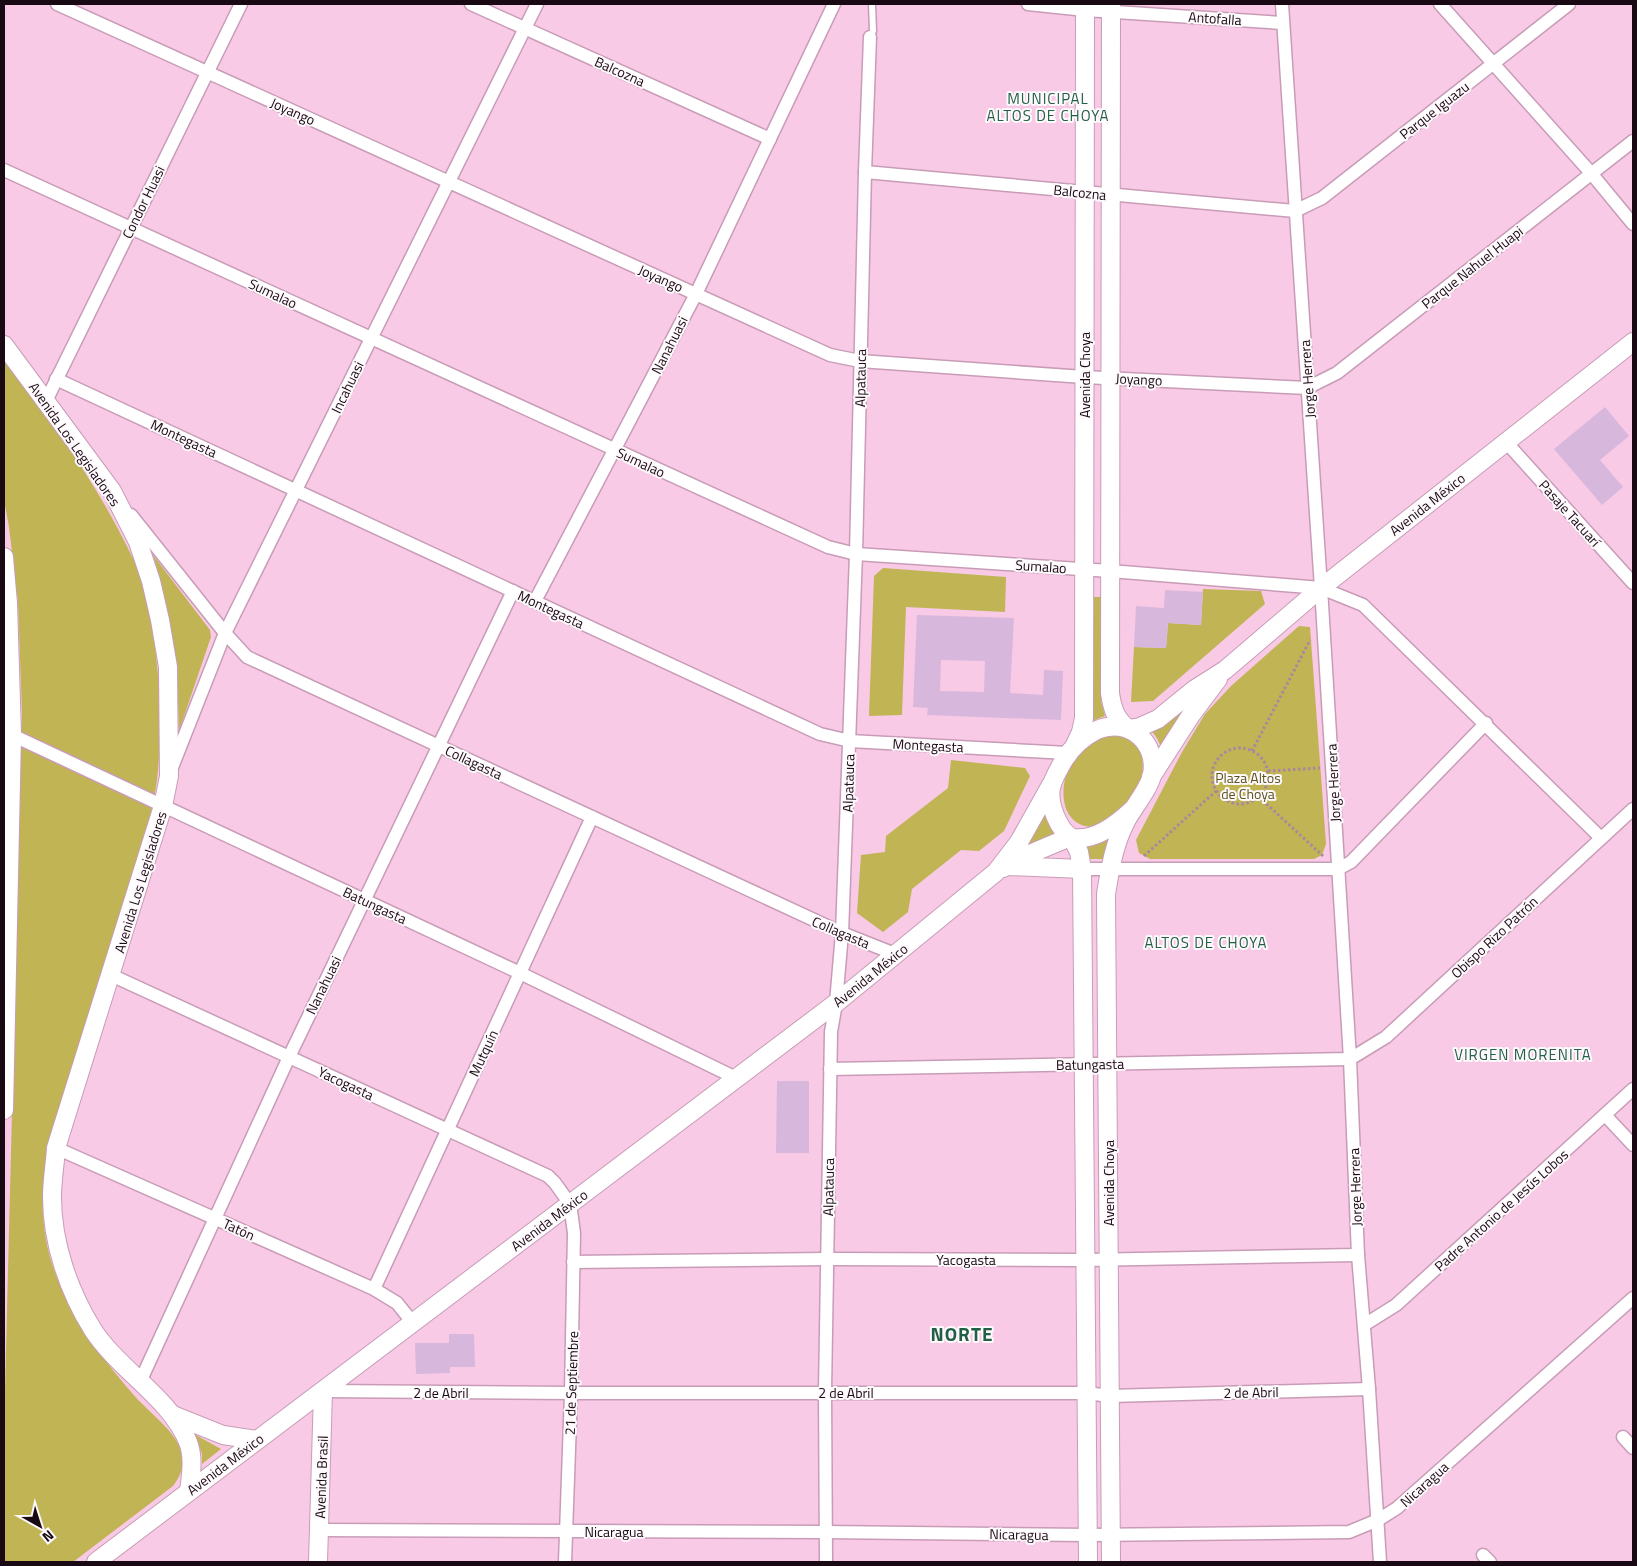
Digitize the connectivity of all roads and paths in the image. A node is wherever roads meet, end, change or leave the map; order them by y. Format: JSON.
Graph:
{"nodes":[{"id":1,"x":57,"y":4,"type":"edge"},
{"id":2,"x":241,"y":4,"type":"edge"},
{"id":3,"x":471,"y":4,"type":"edge"},
{"id":4,"x":538,"y":4,"type":"edge"},
{"id":5,"x":834,"y":4,"type":"edge"},
{"id":6,"x":872,"y":4,"type":"edge"},
{"id":7,"x":1028,"y":4,"type":"edge"},
{"id":8,"x":1282,"y":4,"type":"edge"},
{"id":9,"x":1440,"y":4,"type":"edge"},
{"id":10,"x":1569,"y":4,"type":"edge"},
{"id":11,"x":1085,"y":7,"type":"edge"},
{"id":12,"x":1111,"y":8,"type":"edge"},
{"id":13,"x":1283,"y":23,"type":"junction"},
{"id":14,"x":525,"y":28,"type":"junction"},
{"id":15,"x":870,"y":37,"type":"joint"},
{"id":16,"x":1493,"y":63,"type":"junction"},
{"id":17,"x":208,"y":72,"type":"junction"},
{"id":18,"x":770,"y":138,"type":"junction"},
{"id":19,"x":1633,"y":141,"type":"edge"},
{"id":20,"x":4,"y":170,"type":"edge"},
{"id":21,"x":865,"y":172,"type":"junction"},
{"id":22,"x":1591,"y":173,"type":"junction"},
{"id":23,"x":449,"y":182,"type":"junction"},
{"id":24,"x":1085,"y":192,"type":"junction"},
{"id":25,"x":1111,"y":195,"type":"junction"},
{"id":26,"x":1295,"y":211,"type":"junction"},
{"id":27,"x":1633,"y":224,"type":"edge"},
{"id":28,"x":131,"y":228,"type":"junction"},
{"id":29,"x":696,"y":294,"type":"junction"},
{"id":30,"x":371,"y":338,"type":"junction"},
{"id":31,"x":1633,"y":342,"type":"edge"},
{"id":32,"x":4,"y":345,"type":"edge"},
{"id":33,"x":860,"y":361,"type":"junction"},
{"id":34,"x":1084,"y":376,"type":"junction"},
{"id":35,"x":1110,"y":377,"type":"junction"},
{"id":36,"x":56,"y":379,"type":"junction"},
{"id":37,"x":1308,"y":388,"type":"junction"},
{"id":38,"x":46,"y":401,"type":"junction"},
{"id":39,"x":1506,"y":442,"type":"junction"},
{"id":40,"x":615,"y":450,"type":"junction"},
{"id":41,"x":296,"y":490,"type":"junction"},
{"id":42,"x":112,"y":491,"type":"junction"},
{"id":43,"x":856,"y":554,"type":"junction"},
{"id":44,"x":4,"y":557,"type":"edge"},
{"id":45,"x":1628,"y":568,"type":"edge"},
{"id":46,"x":1084,"y":569,"type":"junction"},
{"id":47,"x":1110,"y":571,"type":"junction"},
{"id":48,"x":1633,"y":583,"type":"edge"},
{"id":49,"x":1321,"y":588,"type":"junction"},
{"id":50,"x":513,"y":591,"type":"junction"},
{"id":51,"x":535,"y":601,"type":"junction"},
{"id":52,"x":1323,"y":615,"type":"junction"},
{"id":53,"x":225,"y":633,"type":"junction"},
{"id":54,"x":1225,"y":670,"type":"junction"},
{"id":55,"x":1486,"y":723,"type":"junction"},
{"id":56,"x":1128,"y":728,"type":"junction"},
{"id":57,"x":12,"y":735,"type":"junction"},
{"id":58,"x":850,"y":741,"type":"junction"},
{"id":59,"x":438,"y":746,"type":"junction"},
{"id":60,"x":1071,"y":749,"type":"junction"},
{"id":61,"x":1252,"y":751,"type":"junction"},
{"id":62,"x":1332,"y":768,"type":"junction"},
{"id":63,"x":1268,"y":771,"type":"junction"},
{"id":64,"x":169,"y":776,"type":"junction"},
{"id":65,"x":1151,"y":777,"type":"junction"},
{"id":66,"x":1051,"y":785,"type":"junction"},
{"id":67,"x":1216,"y":791,"type":"junction"},
{"id":68,"x":1259,"y":797,"type":"junction"},
{"id":69,"x":163,"y":806,"type":"junction"},
{"id":70,"x":1133,"y":808,"type":"junction"},
{"id":71,"x":1633,"y":809,"type":"edge"},
{"id":72,"x":592,"y":817,"type":"junction"},
{"id":73,"x":1071,"y":838,"type":"junction"},
{"id":74,"x":1602,"y":838,"type":"junction"},
{"id":75,"x":1001,"y":869,"type":"junction"},
{"id":76,"x":1082,"y":869,"type":"junction"},
{"id":77,"x":1110,"y":869,"type":"junction"},
{"id":78,"x":1129,"y":869,"type":"junction"},
{"id":79,"x":1338,"y":869,"type":"junction"},
{"id":80,"x":364,"y":900,"type":"junction"},
{"id":81,"x":842,"y":933,"type":"junction"},
{"id":82,"x":895,"y":954,"type":"junction"},
{"id":83,"x":520,"y":973,"type":"junction"},
{"id":84,"x":111,"y":975,"type":"junction"},
{"id":85,"x":836,"y":1003,"type":"junction"},
{"id":86,"x":289,"y":1057,"type":"junction"},
{"id":87,"x":1350,"y":1059,"type":"junction"},
{"id":88,"x":1084,"y":1063,"type":"junction"},
{"id":89,"x":1108,"y":1064,"type":"junction"},
{"id":90,"x":830,"y":1069,"type":"junction"},
{"id":91,"x":736,"y":1078,"type":"junction"},
{"id":92,"x":1633,"y":1089,"type":"edge"},
{"id":93,"x":4,"y":1110,"type":"edge"},
{"id":94,"x":1604,"y":1115,"type":"junction"},
{"id":95,"x":448,"y":1130,"type":"junction"},
{"id":96,"x":1633,"y":1145,"type":"edge"},
{"id":97,"x":56,"y":1148,"type":"junction"},
{"id":98,"x":570,"y":1204,"type":"junction"},
{"id":99,"x":215,"y":1218,"type":"junction"},
{"id":100,"x":1358,"y":1255,"type":"junction"},
{"id":101,"x":827,"y":1259,"type":"junction"},
{"id":102,"x":1109,"y":1259,"type":"junction"},
{"id":103,"x":1085,"y":1260,"type":"junction"},
{"id":104,"x":573,"y":1262,"type":"junction"},
{"id":105,"x":374,"y":1289,"type":"junction"},
{"id":106,"x":1633,"y":1298,"type":"edge"},
{"id":107,"x":413,"y":1323,"type":"junction"},
{"id":108,"x":1364,"y":1325,"type":"junction"},
{"id":109,"x":140,"y":1382,"type":"junction"},
{"id":110,"x":1369,"y":1389,"type":"junction"},
{"id":111,"x":323,"y":1391,"type":"junction"},
{"id":112,"x":825,"y":1391,"type":"junction"},
{"id":113,"x":1086,"y":1392,"type":"junction"},
{"id":114,"x":571,"y":1393,"type":"junction"},
{"id":115,"x":1110,"y":1396,"type":"junction"},
{"id":116,"x":173,"y":1415,"type":"junction"},
{"id":117,"x":1623,"y":1437,"type":"dead end"},
{"id":118,"x":257,"y":1440,"type":"junction"},
{"id":119,"x":1633,"y":1448,"type":"edge"},
{"id":120,"x":189,"y":1491,"type":"junction"},
{"id":121,"x":1378,"y":1520,"type":"junction"},
{"id":122,"x":319,"y":1530,"type":"junction"},
{"id":123,"x":566,"y":1530,"type":"junction"},
{"id":124,"x":826,"y":1532,"type":"junction"},
{"id":125,"x":1088,"y":1535,"type":"junction"},
{"id":126,"x":1111,"y":1535,"type":"junction"},
{"id":127,"x":97,"y":1562,"type":"edge"},
{"id":128,"x":318,"y":1562,"type":"edge"},
{"id":129,"x":564,"y":1562,"type":"edge"},
{"id":130,"x":826,"y":1562,"type":"edge"},
{"id":131,"x":1088,"y":1562,"type":"edge"},
{"id":132,"x":1111,"y":1562,"type":"edge"},
{"id":133,"x":1380,"y":1562,"type":"edge"}],
"edges":[{"from":1,"to":17,"type":"street","name":"Joyango"},
{"from":2,"to":17,"type":"street","name":"Condor Huasi"},
{"from":3,"to":14,"type":"street","name":"Balcozna"},
{"from":4,"to":14,"type":"street","name":"Incahuasi"},
{"from":5,"to":18,"type":"street","name":"Nanahuasi"},
{"from":6,"to":15,"type":"lane","name":"Alpatauca"},
{"from":7,"to":11,"type":"street","name":"Antofalla"},
{"from":8,"to":13,"type":"street","name":"Jorge Herrera"},
{"from":9,"to":16,"type":"street"},
{"from":10,"to":16,"type":"street","name":"Parque Iguazu"},
{"from":11,"to":12,"type":"street","name":"Antofalla"},
{"from":11,"to":24,"type":"main road","name":"Avenida Choya"},
{"from":12,"to":13,"type":"street","name":"Antofalla"},
{"from":12,"to":25,"type":"main road","name":"Avenida Choya"},
{"from":13,"to":26,"type":"street","name":"Jorge Herrera"},
{"from":14,"to":18,"type":"street","name":"Balcozna"},
{"from":14,"to":23,"type":"street","name":"Incahuasi"},
{"from":15,"to":21,"type":"street","name":"Alpatauca"},
{"from":16,"to":22,"type":"street"},
{"from":16,"to":26,"type":"street","name":"Parque Iguazu"},
{"from":17,"to":23,"type":"street","name":"Joyango"},
{"from":17,"to":28,"type":"street","name":"Condor Huasi"},
{"from":18,"to":29,"type":"street","name":"Nanahuasi"},
{"from":19,"to":22,"type":"street","name":"Parque Nahuel Huapi"},
{"from":20,"to":28,"type":"street","name":"Sumalao"},
{"from":21,"to":24,"type":"street","name":"Balcozna"},
{"from":21,"to":33,"type":"street","name":"Alpatauca"},
{"from":22,"to":27,"type":"street"},
{"from":22,"to":37,"type":"street","name":"Parque Nahuel Huapi"},
{"from":23,"to":29,"type":"street","name":"Joyango"},
{"from":23,"to":30,"type":"street","name":"Incahuasi"},
{"from":24,"to":25,"type":"street","name":"Balcozna"},
{"from":24,"to":34,"type":"main road","name":"Avenida Choya"},
{"from":25,"to":26,"type":"street","name":"Balcozna"},
{"from":25,"to":35,"type":"main road","name":"Avenida Choya"},
{"from":26,"to":37,"type":"street","name":"Jorge Herrera"},
{"from":28,"to":30,"type":"street","name":"Sumalao"},
{"from":28,"to":36,"type":"street","name":"Condor Huasi"},
{"from":29,"to":33,"type":"street","name":"Joyango"},
{"from":29,"to":40,"type":"street","name":"Nanahuasi"},
{"from":30,"to":40,"type":"street","name":"Sumalao"},
{"from":30,"to":41,"type":"street","name":"Incahuasi"},
{"from":31,"to":39,"type":"main road","name":"Avenida México"},
{"from":32,"to":38,"type":"main road","name":"Avenida Los Legisladores"},
{"from":33,"to":34,"type":"street","name":"Joyango"},
{"from":33,"to":43,"type":"street","name":"Alpatauca"},
{"from":34,"to":35,"type":"street","name":"Joyango"},
{"from":34,"to":46,"type":"main road","name":"Avenida Choya"},
{"from":35,"to":37,"type":"street","name":"Joyango"},
{"from":35,"to":47,"type":"main road","name":"Avenida Choya"},
{"from":36,"to":38,"type":"street","name":"Condor Huasi"},
{"from":36,"to":41,"type":"street","name":"Montegasta"},
{"from":37,"to":49,"type":"street","name":"Jorge Herrera"},
{"from":38,"to":42,"type":"main road","name":"Avenida Los Legisladores"},
{"from":39,"to":45,"type":"street","name":"Pasaje Tacuarí"},
{"from":39,"to":49,"type":"main road","name":"Avenida México"},
{"from":40,"to":43,"type":"street","name":"Sumalao"},
{"from":40,"to":51,"type":"street","name":"Nanahuasi"},
{"from":41,"to":50,"type":"street","name":"Montegasta"},
{"from":41,"to":53,"type":"street","name":"Incahuasi"},
{"from":42,"to":53,"type":"street","name":"Collagasta"},
{"from":42,"to":64,"type":"main road","name":"Avenida Los Legisladores"},
{"from":43,"to":46,"type":"street","name":"Sumalao"},
{"from":43,"to":58,"type":"street","name":"Alpatauca"},
{"from":44,"to":57,"type":"main road"},
{"from":45,"to":48,"type":"street","name":"Pasaje Tacuarí"},
{"from":46,"to":47,"type":"street","name":"Sumalao"},
{"from":46,"to":60,"type":"main road","name":"Avenida Choya"},
{"from":47,"to":49,"type":"street","name":"Sumalao"},
{"from":47,"to":56,"type":"main road","name":"Avenida Choya"},
{"from":49,"to":52,"type":"street","name":"Jorge Herrera"},
{"from":49,"to":54,"type":"main road","name":"Avenida México"},
{"from":49,"to":55,"type":"street","name":"Sumalao"},
{"from":50,"to":51,"type":"street","name":"Montegasta"},
{"from":50,"to":59,"type":"street","name":"Nanahuasi"},
{"from":51,"to":58,"type":"street","name":"Montegasta"},
{"from":52,"to":61,"type":"path"},
{"from":52,"to":62,"type":"street","name":"Jorge Herrera"},
{"from":53,"to":59,"type":"street","name":"Collagasta"},
{"from":53,"to":64,"type":"street","name":"Incahuasi"},
{"from":54,"to":56,"type":"main road","name":"Avenida México"},
{"from":54,"to":65,"type":"main road","name":"Avenida México"},
{"from":55,"to":74,"type":"street","name":"Sumalao"},
{"from":55,"to":79,"type":"street"},
{"from":56,"to":60,"type":"main road"},
{"from":56,"to":65,"type":"main road"},
{"from":57,"to":69,"type":"street","name":"Batungasta"},
{"from":57,"to":93,"type":"main road"},
{"from":58,"to":60,"type":"street","name":"Montegasta"},
{"from":58,"to":81,"type":"street","name":"Alpatauca"},
{"from":59,"to":72,"type":"street","name":"Collagasta"},
{"from":59,"to":80,"type":"street","name":"Nanahuasi"},
{"from":60,"to":66,"type":"main road"},
{"from":61,"to":63,"type":"path"},
{"from":61,"to":67,"type":"path"},
{"from":62,"to":63,"type":"path"},
{"from":62,"to":79,"type":"street","name":"Jorge Herrera"},
{"from":63,"to":68,"type":"path"},
{"from":64,"to":69,"type":"main road","name":"Avenida Los Legisladores"},
{"from":65,"to":70,"type":"main road"},
{"from":66,"to":73,"type":"main road"},
{"from":66,"to":75,"type":"main road","name":"Avenida México"},
{"from":67,"to":68,"type":"path"},
{"from":67,"to":78,"type":"path"},
{"from":68,"to":79,"type":"path"},
{"from":69,"to":80,"type":"street","name":"Batungasta"},
{"from":69,"to":84,"type":"main road","name":"Avenida Los Legisladores"},
{"from":70,"to":73,"type":"main road"},
{"from":70,"to":77,"type":"main road","name":"Avenida Choya"},
{"from":71,"to":74,"type":"street","name":"Obispo Rizo Patrón"},
{"from":72,"to":81,"type":"street","name":"Collagasta"},
{"from":72,"to":83,"type":"street","name":"Mutquín"},
{"from":73,"to":75,"type":"main road","name":"Avenida México"},
{"from":73,"to":76,"type":"main road","name":"Avenida Choya"},
{"from":74,"to":87,"type":"street","name":"Obispo Rizo Patrón"},
{"from":75,"to":76,"type":"main road"},
{"from":75,"to":82,"type":"main road","name":"Avenida México"},
{"from":76,"to":77,"type":"street"},
{"from":76,"to":88,"type":"main road","name":"Avenida Choya"},
{"from":77,"to":78,"type":"street"},
{"from":77,"to":89,"type":"main road","name":"Avenida Choya"},
{"from":78,"to":79,"type":"street"},
{"from":79,"to":87,"type":"street","name":"Jorge Herrera"},
{"from":80,"to":83,"type":"street","name":"Batungasta"},
{"from":80,"to":86,"type":"street","name":"Nanahuasi"},
{"from":81,"to":82,"type":"street","name":"Collagasta"},
{"from":81,"to":85,"type":"street","name":"Alpatauca"},
{"from":82,"to":85,"type":"main road","name":"Avenida México"},
{"from":83,"to":91,"type":"street","name":"Batungasta"},
{"from":83,"to":95,"type":"street","name":"Mutquín"},
{"from":84,"to":86,"type":"street","name":"Yacogasta"},
{"from":84,"to":97,"type":"main road","name":"Avenida Los Legisladores"},
{"from":85,"to":90,"type":"street","name":"Alpatauca"},
{"from":85,"to":91,"type":"main road","name":"Avenida México"},
{"from":86,"to":95,"type":"street","name":"Yacogasta"},
{"from":86,"to":99,"type":"street","name":"Nanahuasi"},
{"from":87,"to":89,"type":"street","name":"Batungasta"},
{"from":87,"to":100,"type":"street","name":"Jorge Herrera"},
{"from":88,"to":89,"type":"street","name":"Batungasta"},
{"from":88,"to":90,"type":"street","name":"Batungasta"},
{"from":88,"to":103,"type":"main road","name":"Avenida Choya"},
{"from":89,"to":102,"type":"main road","name":"Avenida Choya"},
{"from":90,"to":101,"type":"street","name":"Alpatauca"},
{"from":91,"to":98,"type":"main road","name":"Avenida México"},
{"from":92,"to":94,"type":"street","name":"Padre Antonio de Jesús Lobos"},
{"from":94,"to":96,"type":"street"},
{"from":94,"to":108,"type":"street","name":"Padre Antonio de Jesús Lobos"},
{"from":95,"to":98,"type":"street","name":"Yacogasta"},
{"from":95,"to":105,"type":"street","name":"Mutquín"},
{"from":97,"to":99,"type":"street","name":"Tatón"},
{"from":97,"to":109,"type":"main road","name":"Avenida Los Legisladores"},
{"from":98,"to":104,"type":"street","name":"21 de Septiembre"},
{"from":98,"to":107,"type":"main road","name":"Avenida México"},
{"from":99,"to":105,"type":"street","name":"Tatón"},
{"from":99,"to":109,"type":"street","name":"Nanahuasi"},
{"from":100,"to":102,"type":"street","name":"Yacogasta"},
{"from":100,"to":108,"type":"street","name":"Jorge Herrera"},
{"from":101,"to":103,"type":"street","name":"Yacogasta"},
{"from":101,"to":104,"type":"street","name":"Yacogasta"},
{"from":101,"to":112,"type":"street","name":"Alpatauca"},
{"from":102,"to":103,"type":"street","name":"Yacogasta"},
{"from":102,"to":115,"type":"main road","name":"Avenida Choya"},
{"from":103,"to":113,"type":"main road","name":"Avenida Choya"},
{"from":104,"to":114,"type":"street","name":"21 de Septiembre"},
{"from":105,"to":107,"type":"street","name":"Tatón"},
{"from":106,"to":121,"type":"street","name":"Nicaragua"},
{"from":107,"to":111,"type":"main road","name":"Avenida México"},
{"from":108,"to":110,"type":"street","name":"Jorge Herrera"},
{"from":109,"to":116,"type":"main road","name":"Avenida Los Legisladores"},
{"from":110,"to":115,"type":"street","name":"2 de Abril"},
{"from":110,"to":121,"type":"street","name":"Jorge Herrera"},
{"from":111,"to":114,"type":"street","name":"2 de Abril"},
{"from":111,"to":118,"type":"main road","name":"Avenida México"},
{"from":111,"to":122,"type":"main road","name":"Avenida Brasil"},
{"from":112,"to":113,"type":"street","name":"2 de Abril"},
{"from":112,"to":114,"type":"street","name":"2 de Abril"},
{"from":112,"to":124,"type":"street","name":"Alpatauca"},
{"from":113,"to":115,"type":"street","name":"2 de Abril"},
{"from":113,"to":125,"type":"main road","name":"Avenida Choya"},
{"from":114,"to":123,"type":"street","name":"21 de Septiembre"},
{"from":115,"to":126,"type":"main road","name":"Avenida Choya"},
{"from":116,"to":118,"type":"main road","name":"Avenida Los Legisladores"},
{"from":116,"to":120,"type":"main road","name":"Avenida Los Legisladores"},
{"from":117,"to":119,"type":"street"},
{"from":118,"to":120,"type":"main road","name":"Avenida México"},
{"from":120,"to":127,"type":"main road","name":"Avenida México"},
{"from":121,"to":126,"type":"street","name":"Nicaragua"},
{"from":121,"to":133,"type":"street","name":"Jorge Herrera"},
{"from":122,"to":123,"type":"street","name":"Nicaragua"},
{"from":122,"to":128,"type":"main road","name":"Avenida Brasil"},
{"from":123,"to":124,"type":"street","name":"Nicaragua"},
{"from":123,"to":129,"type":"street","name":"21 de Septiembre"},
{"from":124,"to":125,"type":"street","name":"Nicaragua"},
{"from":124,"to":130,"type":"street","name":"Alpatauca"},
{"from":125,"to":126,"type":"street","name":"Nicaragua"},
{"from":125,"to":131,"type":"main road","name":"Avenida Choya"},
{"from":126,"to":132,"type":"main road","name":"Avenida Choya"}]}
